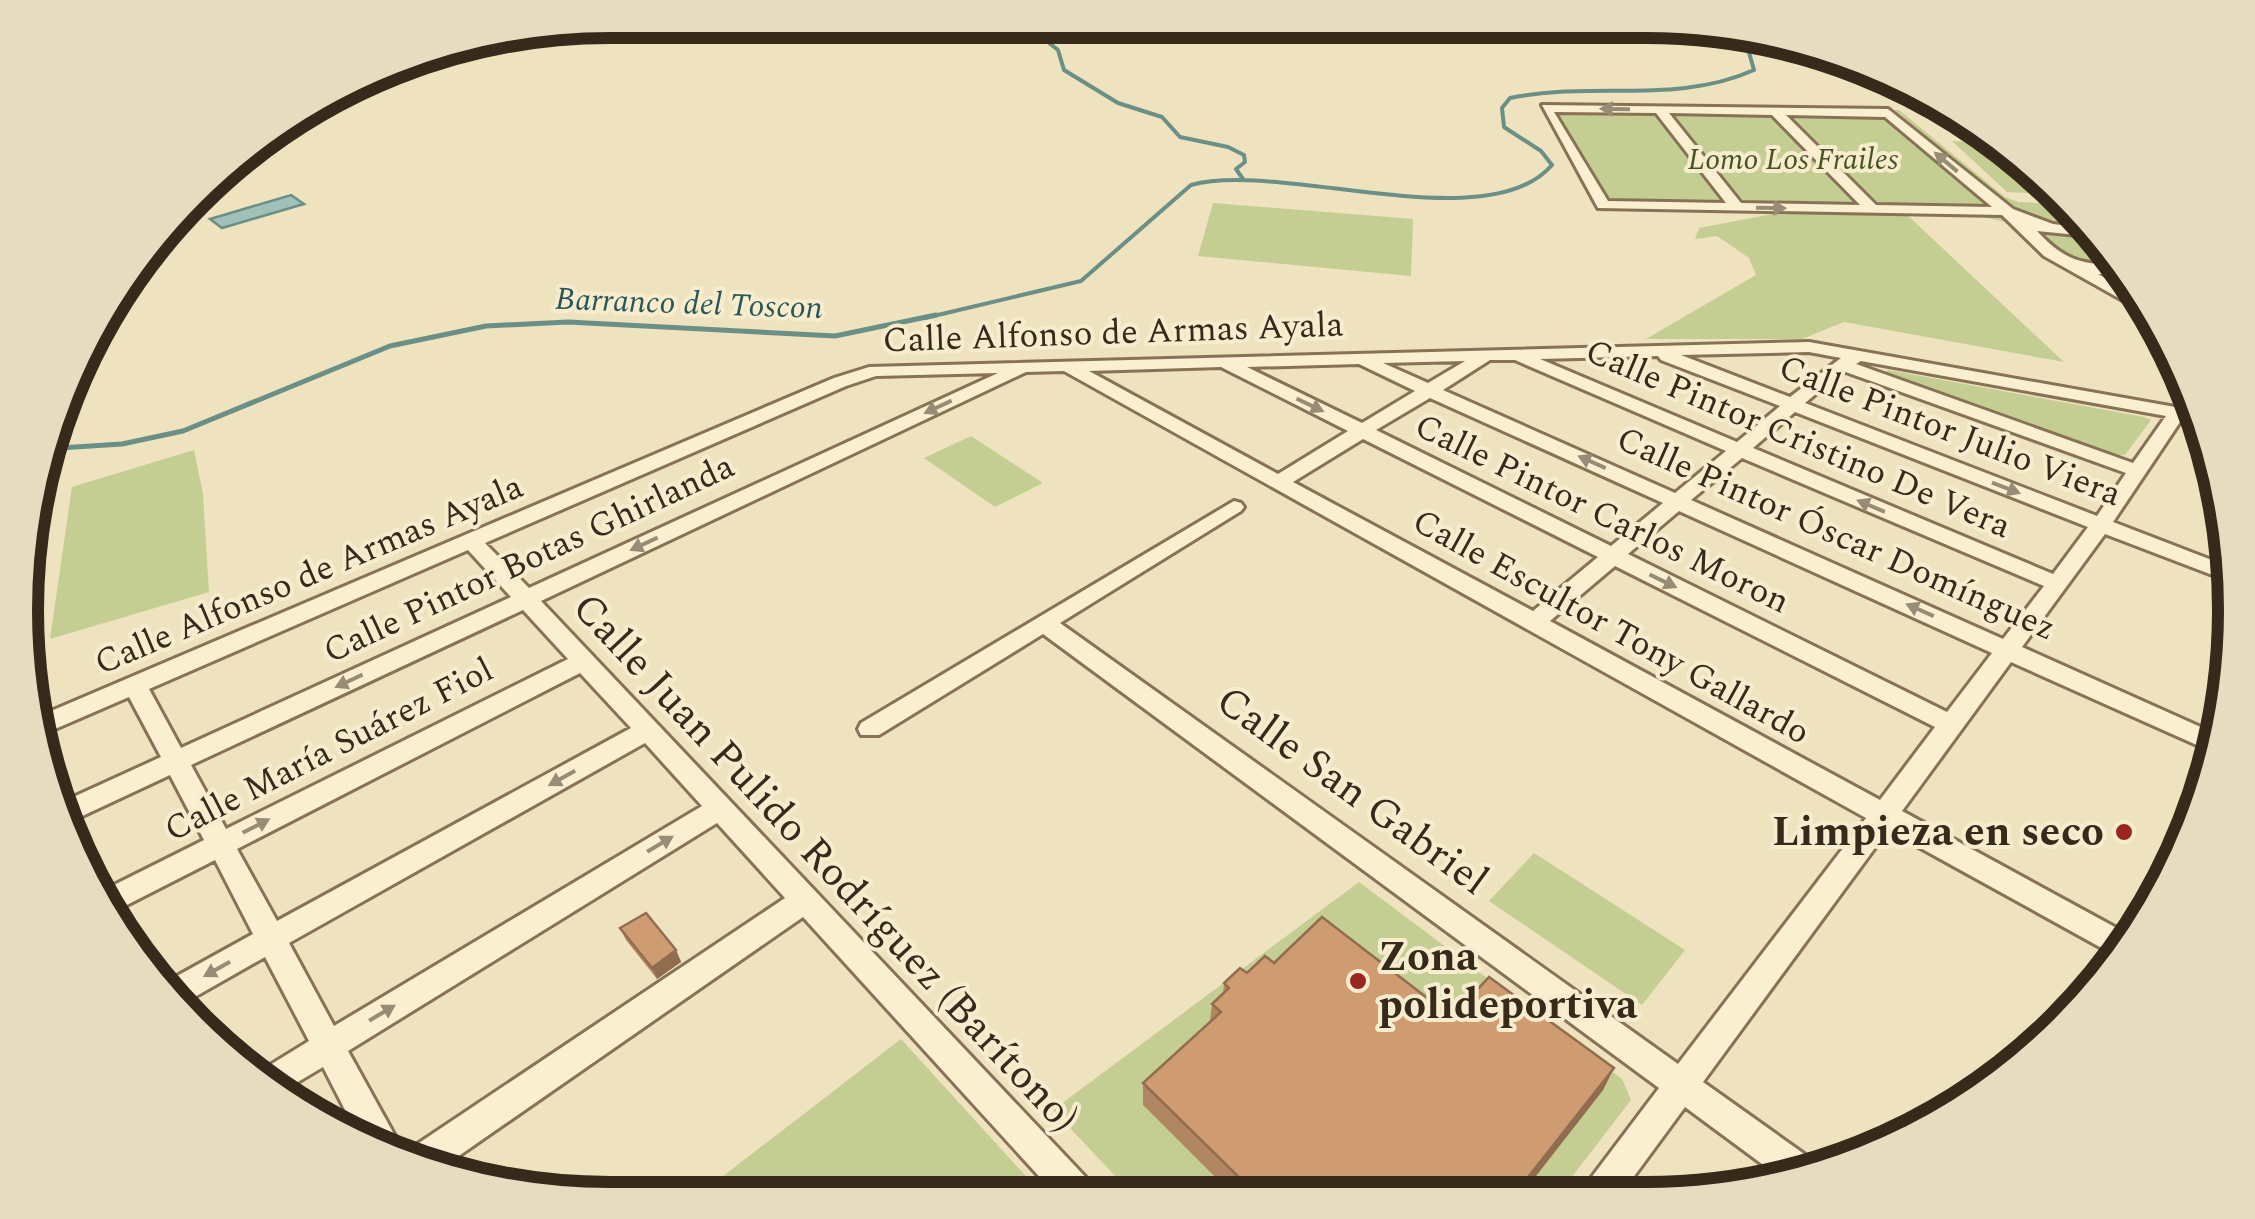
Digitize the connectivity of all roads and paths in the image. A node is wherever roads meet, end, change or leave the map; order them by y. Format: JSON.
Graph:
{"nodes":[{"id":1,"x":1660,"y":110,"type":"junction"},
{"id":2,"x":1775,"y":111,"type":"junction"},
{"id":3,"x":1737,"y":207,"type":"junction"},
{"id":4,"x":1872,"y":209,"type":"junction"},
{"id":5,"x":1956,"y":211,"type":"junction"},
{"id":6,"x":2004,"y":211,"type":"junction"},
{"id":7,"x":2024,"y":226,"type":"junction"},
{"id":8,"x":2050,"y":228,"type":"junction"},
{"id":9,"x":2075,"y":231,"type":"edge"},
{"id":10,"x":2069,"y":267,"type":"junction"},
{"id":11,"x":2106,"y":270,"type":"edge"},
{"id":12,"x":2123,"y":295,"type":"edge"},
{"id":13,"x":1654,"y":351,"type":"junction"},
{"id":14,"x":1512,"y":354,"type":"junction"},
{"id":15,"x":1487,"y":355,"type":"junction"},
{"id":16,"x":1359,"y":358,"type":"junction"},
{"id":17,"x":1850,"y":360,"type":"junction"},
{"id":18,"x":1222,"y":362,"type":"junction"},
{"id":19,"x":1065,"y":365,"type":"junction"},
{"id":20,"x":1027,"y":366,"type":"junction"},
{"id":21,"x":1431,"y":389,"type":"junction"},
{"id":22,"x":1792,"y":405,"type":"junction"},
{"id":23,"x":2182,"y":413,"type":"edge"},
{"id":24,"x":2184,"y":417,"type":"edge"},
{"id":25,"x":1362,"y":431,"type":"junction"},
{"id":26,"x":1739,"y":450,"type":"junction"},
{"id":27,"x":2138,"y":470,"type":"junction"},
{"id":28,"x":1277,"y":483,"type":"junction"},
{"id":29,"x":1679,"y":501,"type":"junction"},
{"id":30,"x":1234,"y":507,"type":"dead end"},
{"id":31,"x":2102,"y":525,"type":"junction"},
{"id":32,"x":471,"y":540,"type":"junction"},
{"id":33,"x":1613,"y":556,"type":"junction"},
{"id":34,"x":2216,"y":570,"type":"edge"},
{"id":35,"x":2058,"y":584,"type":"junction"},
{"id":36,"x":526,"y":599,"type":"junction"},
{"id":37,"x":1534,"y":624,"type":"junction"},
{"id":38,"x":1037,"y":627,"type":"junction"},
{"id":39,"x":2009,"y":650,"type":"junction"},
{"id":40,"x":583,"y":661,"type":"junction"},
{"id":41,"x":135,"y":685,"type":"junction"},
{"id":42,"x":48,"y":722,"type":"edge"},
{"id":43,"x":1952,"y":725,"type":"junction"},
{"id":44,"x":870,"y":729,"type":"dead end"},
{"id":45,"x":648,"y":730,"type":"junction"},
{"id":46,"x":2203,"y":738,"type":"edge"},
{"id":47,"x":176,"y":762,"type":"junction"},
{"id":48,"x":720,"y":808,"type":"junction"},
{"id":49,"x":74,"y":809,"type":"edge"},
{"id":50,"x":1884,"y":816,"type":"junction"},
{"id":51,"x":220,"y":844,"type":"junction"},
{"id":52,"x":115,"y":897,"type":"edge"},
{"id":53,"x":805,"y":900,"type":"junction"},
{"id":54,"x":271,"y":939,"type":"junction"},
{"id":55,"x":2112,"y":939,"type":"edge"},
{"id":56,"x":181,"y":989,"type":"edge"},
{"id":57,"x":328,"y":1046,"type":"junction"},
{"id":58,"x":279,"y":1076,"type":"edge"},
{"id":59,"x":1681,"y":1086,"type":"junction"},
{"id":60,"x":373,"y":1130,"type":"edge"},
{"id":61,"x":434,"y":1154,"type":"edge"},
{"id":62,"x":1789,"y":1163,"type":"edge"},
{"id":63,"x":1067,"y":1182,"type":"edge"},
{"id":64,"x":1609,"y":1182,"type":"edge"}],
"edges":[{"from":1,"to":2,"type":"street"},
{"from":1,"to":3,"type":"street"},
{"from":1,"to":3,"type":"street","one_way":true},
{"from":2,"to":4,"type":"street"},
{"from":6,"to":2,"type":"street","one_way":true},
{"from":3,"to":4,"type":"street","one_way":true},
{"from":4,"to":5,"type":"street"},
{"from":5,"to":6,"type":"street"},
{"from":5,"to":7,"type":"street"},
{"from":6,"to":7,"type":"street"},
{"from":6,"to":8,"type":"street"},
{"from":7,"to":8,"type":"street"},
{"from":7,"to":10,"type":"street"},
{"from":8,"to":9,"type":"street"},
{"from":10,"to":11,"type":"street"},
{"from":10,"to":12,"type":"street"},
{"from":13,"to":14,"type":"street","name":"Calle Alfonso de Armas Ayala"},
{"from":13,"to":17,"type":"street","name":"Calle Alfonso de Armas Ayala"},
{"from":13,"to":22,"type":"street","name":"Calle Pintor Julio Viera"},
{"from":14,"to":15,"type":"street","name":"Calle Alfonso de Armas Ayala"},
{"from":14,"to":26,"type":"street","name":"Calle Pintor Cristino De Vera"},
{"from":15,"to":16,"type":"street","name":"Calle Alfonso de Armas Ayala"},
{"from":15,"to":21,"type":"street"},
{"from":16,"to":18,"type":"street","name":"Calle Alfonso de Armas Ayala"},
{"from":16,"to":21,"type":"street","name":"Calle Pintor Óscar Domínguez"},
{"from":17,"to":22,"type":"street"},
{"from":17,"to":23,"type":"street"},
{"from":17,"to":27,"type":"street"},
{"from":18,"to":19,"type":"street","name":"Calle Alfonso de Armas Ayala"},
{"from":18,"to":25,"type":"street","name":"Calle Pintor Carlos Moron","one_way":true},
{"from":19,"to":20,"type":"street","name":"Calle Alfonso de Armas Ayala"},
{"from":19,"to":28,"type":"street","name":"Calle Escultor Tony Gallardo"},
{"from":20,"to":32,"type":"street","name":"Calle Alfonso de Armas Ayala"},
{"from":20,"to":36,"type":"street","name":"Calle Pintor Botas Ghirlanda","one_way":true},
{"from":21,"to":25,"type":"street"},
{"from":29,"to":21,"type":"street","name":"Calle Pintor Óscar Domínguez","one_way":true},
{"from":22,"to":26,"type":"street"},
{"from":22,"to":31,"type":"street","name":"Calle Pintor Julio Viera","one_way":true},
{"from":24,"to":27,"type":"street"},
{"from":25,"to":28,"type":"street"},
{"from":25,"to":33,"type":"street","name":"Calle Pintor Carlos Moron"},
{"from":26,"to":29,"type":"street"},
{"from":35,"to":26,"type":"street","name":"Calle Pintor Cristino De Vera","one_way":true},
{"from":27,"to":31,"type":"street"},
{"from":28,"to":37,"type":"street","name":"Calle Escultor Tony Gallardo"},
{"from":29,"to":33,"type":"street"},
{"from":39,"to":29,"type":"street","name":"Calle Pintor Óscar Domínguez","one_way":true},
{"from":30,"to":38,"type":"street"},
{"from":31,"to":34,"type":"street","name":"Calle Pintor Julio Viera"},
{"from":31,"to":35,"type":"street"},
{"from":32,"to":36,"type":"street","name":"Calle Juan Pulido Rodríguez (Barítono)"},
{"from":32,"to":41,"type":"street","name":"Calle Alfonso de Armas Ayala"},
{"from":33,"to":37,"type":"street"},
{"from":33,"to":43,"type":"street","name":"Calle Pintor Carlos Moron","one_way":true},
{"from":35,"to":39,"type":"street"},
{"from":36,"to":40,"type":"street","name":"Calle Juan Pulido Rodríguez (Barítono)"},
{"from":36,"to":47,"type":"street","name":"Calle Pintor Botas Ghirlanda","one_way":true},
{"from":37,"to":50,"type":"street","name":"Calle Escultor Tony Gallardo"},
{"from":38,"to":44,"type":"street"},
{"from":38,"to":59,"type":"street","name":"Calle San Gabriel"},
{"from":39,"to":43,"type":"street"},
{"from":39,"to":46,"type":"street","name":"Calle Pintor Óscar Domínguez"},
{"from":40,"to":45,"type":"street","name":"Calle Juan Pulido Rodríguez (Barítono)"},
{"from":51,"to":40,"type":"street","name":"Calle María Suárez Fiol","one_way":true},
{"from":41,"to":42,"type":"street","name":"Calle Alfonso de Armas Ayala"},
{"from":41,"to":47,"type":"street"},
{"from":43,"to":50,"type":"street"},
{"from":45,"to":48,"type":"street","name":"Calle Juan Pulido Rodríguez (Barítono)"},
{"from":45,"to":54,"type":"street","one_way":true},
{"from":47,"to":49,"type":"street","name":"Calle Pintor Botas Ghirlanda"},
{"from":47,"to":51,"type":"street"},
{"from":48,"to":53,"type":"street","name":"Calle Juan Pulido Rodríguez (Barítono)"},
{"from":57,"to":48,"type":"street","one_way":true},
{"from":50,"to":55,"type":"street","name":"Calle Escultor Tony Gallardo"},
{"from":50,"to":59,"type":"street"},
{"from":51,"to":52,"type":"street","name":"Calle María Suárez Fiol"},
{"from":51,"to":54,"type":"street"},
{"from":53,"to":61,"type":"street"},
{"from":53,"to":63,"type":"street","name":"Calle Juan Pulido Rodríguez (Barítono)"},
{"from":54,"to":56,"type":"street","one_way":true},
{"from":54,"to":57,"type":"street"},
{"from":57,"to":58,"type":"street"},
{"from":57,"to":60,"type":"street"},
{"from":59,"to":62,"type":"street","name":"Calle San Gabriel"},
{"from":59,"to":64,"type":"street"}]}
